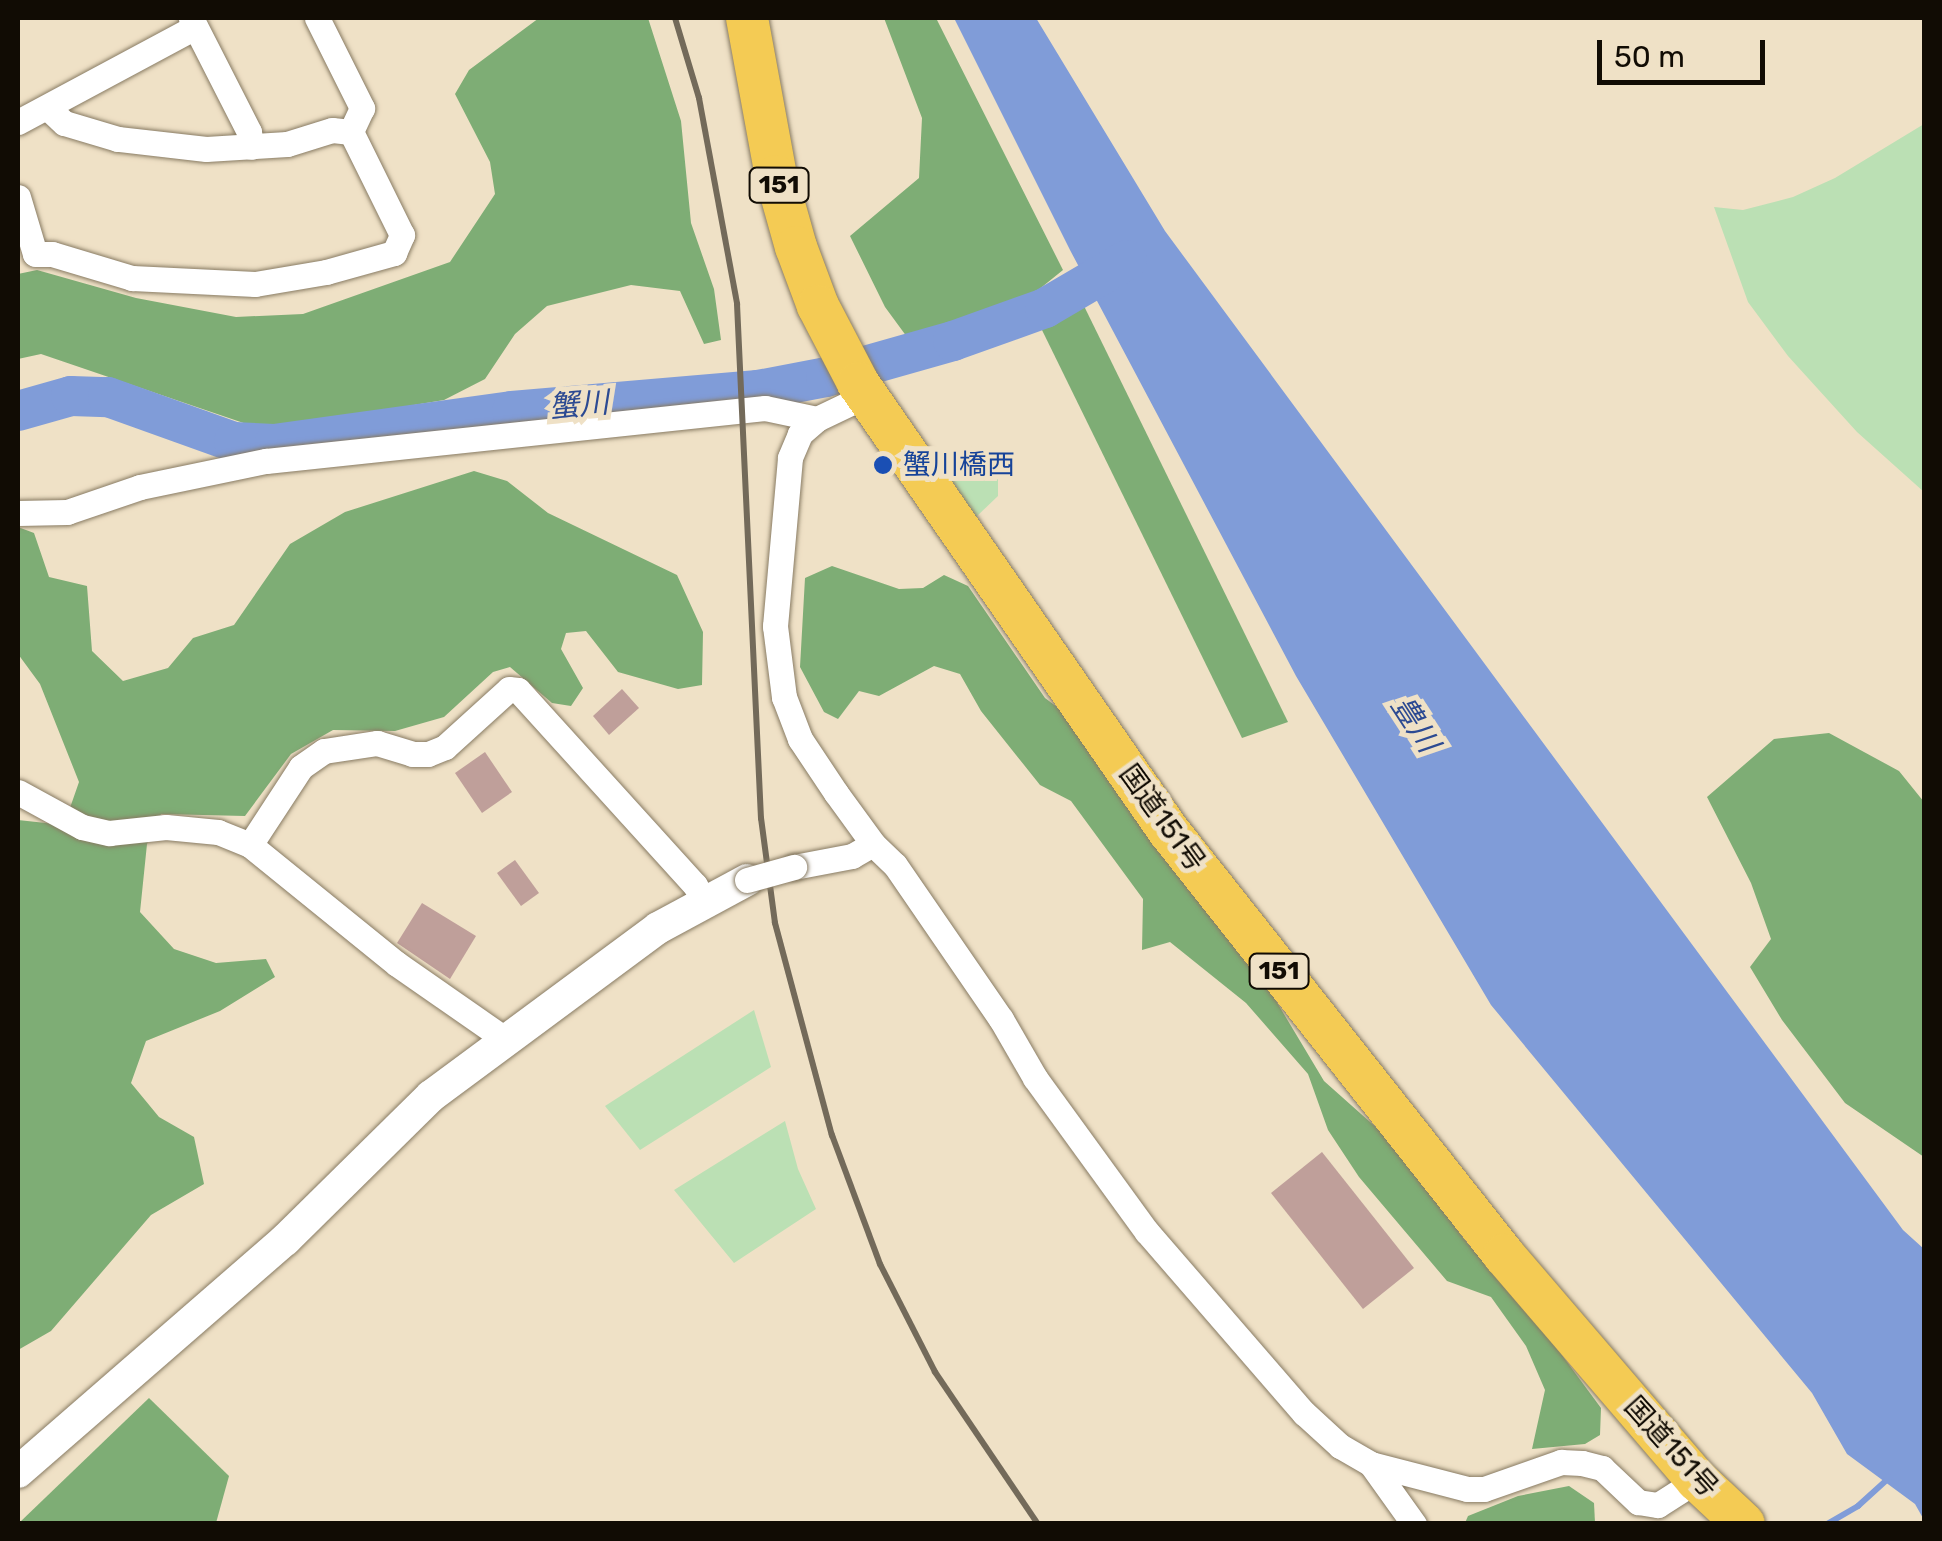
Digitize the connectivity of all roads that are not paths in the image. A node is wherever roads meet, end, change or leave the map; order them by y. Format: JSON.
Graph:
{"nodes":[{"id":1,"x":317,"y":18,"type":"edge"},
{"id":2,"x":746,"y":18,"type":"edge"},
{"id":3,"x":193,"y":22,"type":"edge"},
{"id":4,"x":49,"y":108,"type":"junction"},
{"id":5,"x":18,"y":122,"type":"edge"},
{"id":6,"x":351,"y":132,"type":"junction"},
{"id":7,"x":251,"y":147,"type":"junction"},
{"id":8,"x":18,"y":196,"type":"edge"},
{"id":9,"x":26,"y":257,"type":"edge"},
{"id":10,"x":863,"y":389,"type":"junction"},
{"id":11,"x":817,"y":420,"type":"junction"},
{"id":12,"x":18,"y":513,"type":"edge"},
{"id":13,"x":18,"y":792,"type":"edge"},
{"id":14,"x":873,"y":844,"type":"junction"},
{"id":15,"x":250,"y":845,"type":"junction"},
{"id":16,"x":747,"y":880,"type":"joint"},
{"id":17,"x":704,"y":901,"type":"junction"},
{"id":18,"x":505,"y":1039,"type":"junction"},
{"id":19,"x":1371,"y":1464,"type":"junction"},
{"id":20,"x":18,"y":1472,"type":"edge"},
{"id":21,"x":1697,"y":1480,"type":"junction"},
{"id":22,"x":1414,"y":1524,"type":"edge"},
{"id":23,"x":1744,"y":1524,"type":"edge"}],
"edges":[{"from":1,"to":6,"type":"street"},
{"from":2,"to":10,"type":"highway","name":"国道151号","number":"151"},
{"from":3,"to":4,"type":"street"},
{"from":3,"to":7,"type":"street"},
{"from":4,"to":5,"type":"street"},
{"from":4,"to":7,"type":"street"},
{"from":6,"to":7,"type":"street"},
{"from":6,"to":9,"type":"street"},
{"from":8,"to":9,"type":"street"},
{"from":10,"to":11,"type":"street"},
{"from":10,"to":21,"type":"highway","name":"国道151号","number":"151"},
{"from":11,"to":12,"type":"street"},
{"from":11,"to":14,"type":"street"},
{"from":13,"to":15,"type":"street"},
{"from":14,"to":16,"type":"street","bridge":true},
{"from":14,"to":19,"type":"street"},
{"from":15,"to":17,"type":"street"},
{"from":15,"to":18,"type":"street"},
{"from":16,"to":17,"type":"street"},
{"from":17,"to":18,"type":"street"},
{"from":18,"to":20,"type":"street"},
{"from":19,"to":21,"type":"street"},
{"from":19,"to":22,"type":"street"},
{"from":21,"to":23,"type":"highway","name":"国道151号","number":"151"}]}
